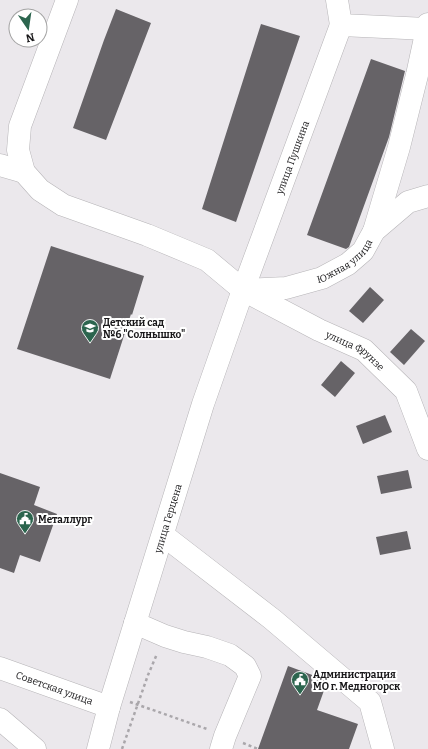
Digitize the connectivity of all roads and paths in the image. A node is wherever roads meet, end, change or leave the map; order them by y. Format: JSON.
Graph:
{"nodes":[{"id":1,"x":67,"y":0,"type":"edge"},
{"id":2,"x":337,"y":0,"type":"edge"},
{"id":3,"x":341,"y":25,"type":"junction"},
{"id":4,"x":427,"y":27,"type":"edge"},
{"id":5,"x":8,"y":168,"type":"edge"},
{"id":6,"x":428,"y":196,"type":"edge"},
{"id":7,"x":374,"y":232,"type":"junction"},
{"id":8,"x":242,"y":290,"type":"junction"},
{"id":9,"x":428,"y":449,"type":"edge"},
{"id":10,"x":163,"y":535,"type":"junction"},
{"id":11,"x":135,"y":623,"type":"junction"},
{"id":12,"x":165,"y":636,"type":"junction"},
{"id":13,"x":0,"y":668,"type":"edge"},
{"id":14,"x":111,"y":702,"type":"junction"},
{"id":15,"x":138,"y":704,"type":"junction"},
{"id":16,"x":0,"y":719,"type":"edge"},
{"id":17,"x":223,"y":742,"type":"edge"},
{"id":18,"x":36,"y":749,"type":"edge"},
{"id":19,"x":98,"y":749,"type":"edge"},
{"id":20,"x":122,"y":749,"type":"edge"},
{"id":21,"x":258,"y":749,"type":"edge"},
{"id":22,"x":384,"y":749,"type":"edge"}],
"edges":[{"from":1,"to":5,"type":"street"},
{"from":2,"to":3,"type":"street","name":"улица Пушкина"},
{"from":3,"to":4,"type":"street"},
{"from":3,"to":8,"type":"street","name":"улица Пушкина"},
{"from":4,"to":7,"type":"street"},
{"from":5,"to":8,"type":"street","name":"улица Фрунзе"},
{"from":6,"to":7,"type":"street","name":"Южная улица"},
{"from":7,"to":8,"type":"street","name":"Южная улица"},
{"from":8,"to":9,"type":"street","name":"улица Фрунзе"},
{"from":8,"to":10,"type":"street","name":"улица Герцена"},
{"from":10,"to":11,"type":"street","name":"улица Герцена"},
{"from":10,"to":22,"type":"street"},
{"from":11,"to":12,"type":"street"},
{"from":11,"to":14,"type":"street","name":"улица Герцена"},
{"from":12,"to":15,"type":"path"},
{"from":12,"to":17,"type":"street"},
{"from":13,"to":14,"type":"street","name":"Советская улица"},
{"from":14,"to":15,"type":"path"},
{"from":14,"to":19,"type":"street","name":"улица Герцена"},
{"from":15,"to":17,"type":"path"},
{"from":15,"to":20,"type":"path"},
{"from":16,"to":18,"type":"street"},
{"from":17,"to":21,"type":"path"}]}
